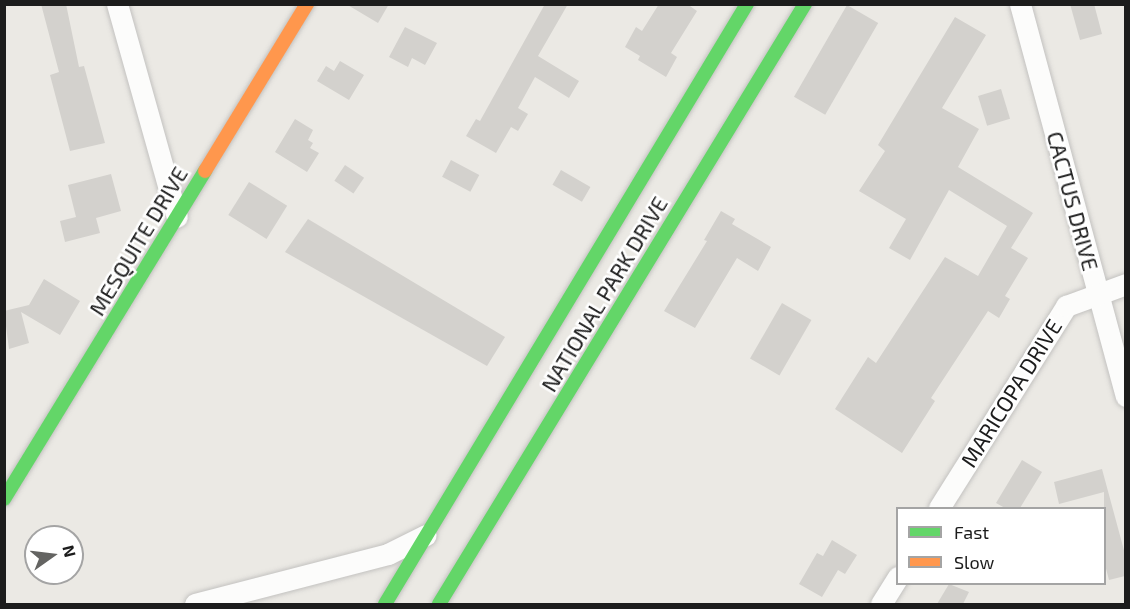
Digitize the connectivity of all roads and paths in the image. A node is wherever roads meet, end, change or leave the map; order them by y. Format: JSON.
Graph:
{"nodes":[{"id":1,"x":117,"y":4,"type":"edge"},
{"id":2,"x":307,"y":4,"type":"edge"},
{"id":3,"x":747,"y":4,"type":"edge"},
{"id":4,"x":805,"y":4,"type":"edge"},
{"id":5,"x":1020,"y":4,"type":"edge"},
{"id":6,"x":177,"y":217,"type":"junction"},
{"id":7,"x":1125,"y":284,"type":"edge"},
{"id":8,"x":1097,"y":292,"type":"junction"},
{"id":9,"x":1125,"y":396,"type":"edge"},
{"id":10,"x":4,"y":499,"type":"edge"},
{"id":11,"x":940,"y":507,"type":"edge"},
{"id":12,"x":434,"y":535,"type":"junction"},
{"id":13,"x":896,"y":579,"type":"edge"},
{"id":14,"x":195,"y":604,"type":"edge"},
{"id":15,"x":385,"y":604,"type":"edge"},
{"id":16,"x":439,"y":604,"type":"edge"},
{"id":17,"x":881,"y":604,"type":"edge"}],
"edges":[{"from":1,"to":6,"type":"street"},
{"from":2,"to":6,"type":"street","name":"MESQUITE DRIVE"},
{"from":3,"to":12,"type":"street","name":"NATIONAL PARK DRIVE"},
{"from":4,"to":16,"type":"street","name":"NATIONAL PARK DRIVE"},
{"from":5,"to":8,"type":"street","name":"CACTUS DRIVE"},
{"from":6,"to":10,"type":"street","name":"MESQUITE DRIVE"},
{"from":7,"to":8,"type":"street","name":"MARICOPA DRIVE"},
{"from":8,"to":9,"type":"street","name":"CACTUS DRIVE"},
{"from":8,"to":11,"type":"street","name":"MARICOPA DRIVE"},
{"from":12,"to":14,"type":"street"},
{"from":12,"to":15,"type":"street","name":"NATIONAL PARK DRIVE"},
{"from":13,"to":17,"type":"street"}]}
